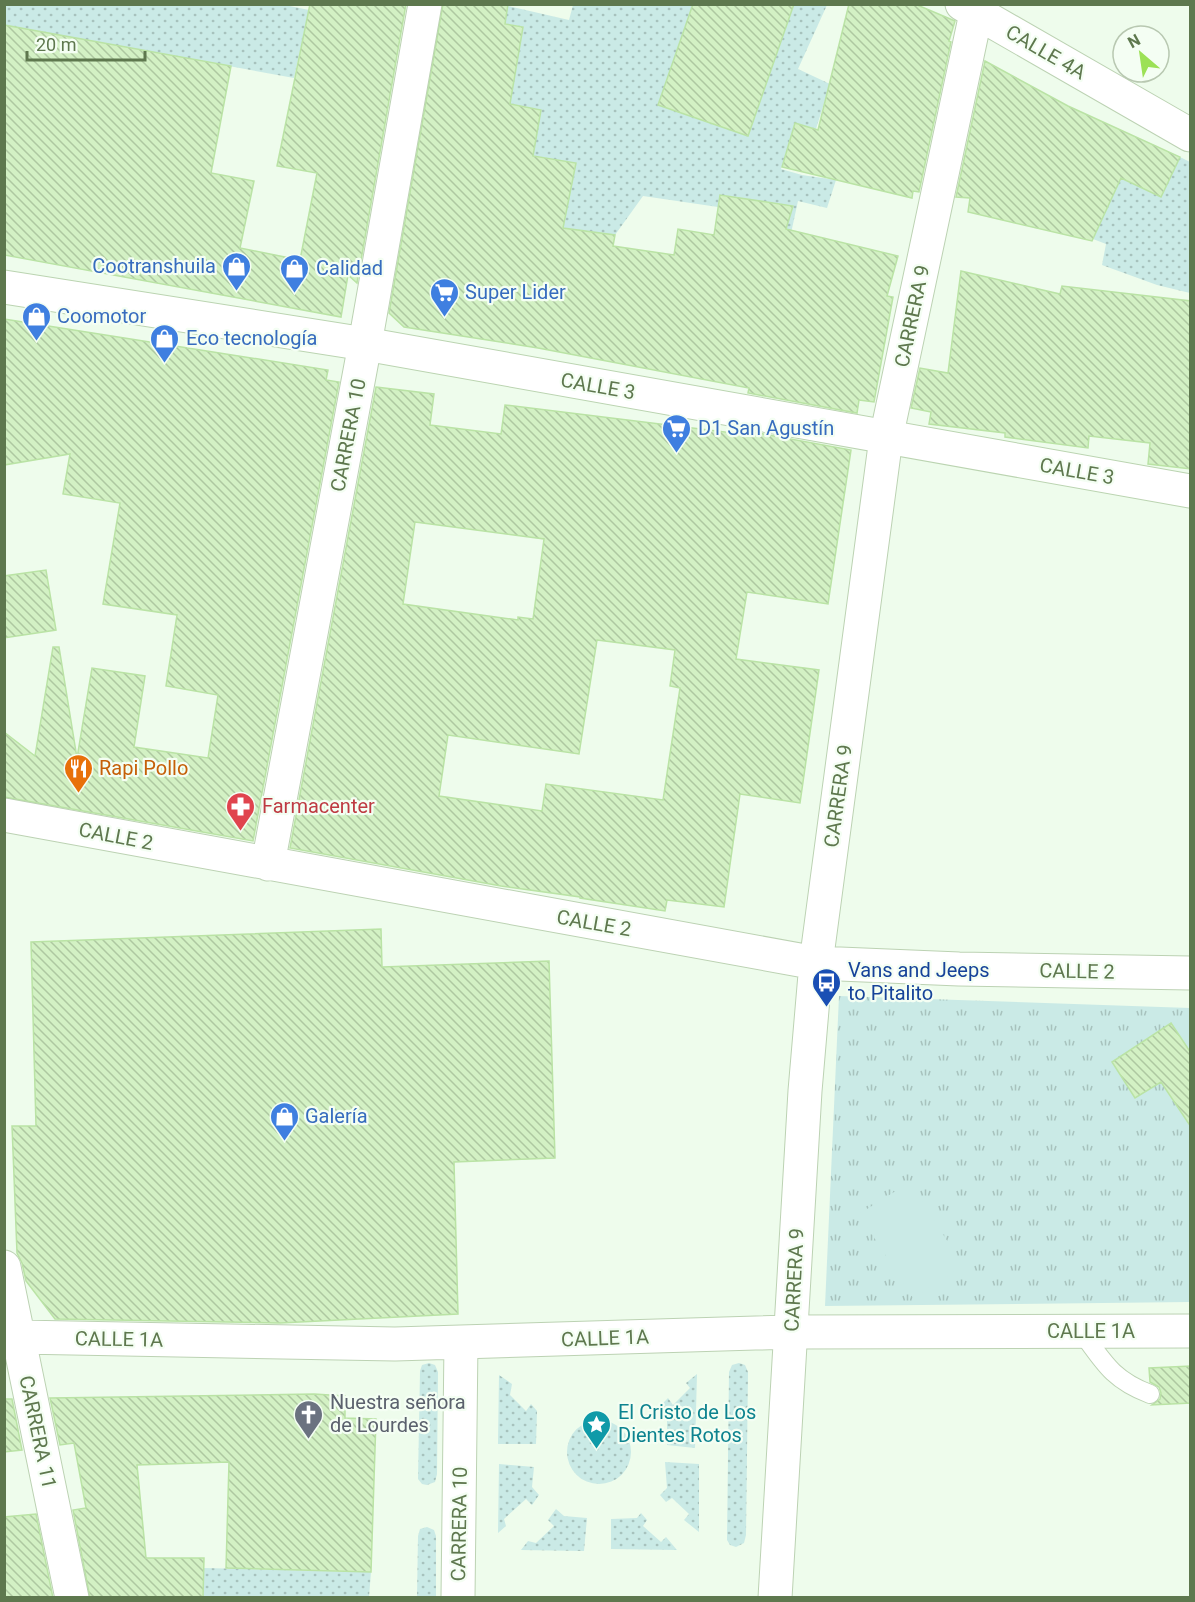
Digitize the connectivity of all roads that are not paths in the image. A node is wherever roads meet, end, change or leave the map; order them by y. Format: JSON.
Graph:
{"nodes":[{"id":1,"x":425,"y":4,"type":"edge"},
{"id":2,"x":972,"y":7,"type":"edge"},
{"id":3,"x":1191,"y":135,"type":"edge"},
{"id":4,"x":4,"y":287,"type":"edge"},
{"id":5,"x":365,"y":344,"type":"junction"},
{"id":6,"x":886,"y":438,"type":"junction"},
{"id":7,"x":1191,"y":491,"type":"edge"},
{"id":8,"x":4,"y":815,"type":"edge"},
{"id":9,"x":268,"y":864,"type":"junction"},
{"id":10,"x":816,"y":963,"type":"junction"},
{"id":11,"x":1191,"y":973,"type":"edge"},
{"id":12,"x":4,"y":1267,"type":"edge"},
{"id":13,"x":1081,"y":1331,"type":"junction"},
{"id":14,"x":1191,"y":1331,"type":"edge"},
{"id":15,"x":791,"y":1332,"type":"junction"},
{"id":16,"x":12,"y":1335,"type":"edge"},
{"id":17,"x":461,"y":1342,"type":"junction"},
{"id":18,"x":1150,"y":1394,"type":"dead end"},
{"id":19,"x":72,"y":1598,"type":"edge"},
{"id":20,"x":458,"y":1598,"type":"edge"},
{"id":21,"x":775,"y":1598,"type":"edge"}],
"edges":[{"from":1,"to":5,"type":"street","name":"CARRERA 10"},
{"from":2,"to":3,"type":"street","name":"CALLE 4A"},
{"from":2,"to":6,"type":"street","name":"CARRERA 9"},
{"from":4,"to":5,"type":"street","name":"CALLE 3"},
{"from":5,"to":6,"type":"street","name":"CALLE 3"},
{"from":5,"to":9,"type":"street","name":"CARRERA 10"},
{"from":6,"to":7,"type":"street","name":"CALLE 3"},
{"from":6,"to":10,"type":"street","name":"CARRERA 9"},
{"from":8,"to":9,"type":"street","name":"CALLE 2"},
{"from":9,"to":10,"type":"street","name":"CALLE 2"},
{"from":10,"to":11,"type":"street","name":"CALLE 2"},
{"from":10,"to":15,"type":"street","name":"CARRERA 9"},
{"from":12,"to":16,"type":"street","name":"CARRERA 11"},
{"from":13,"to":14,"type":"street","name":"CALLE 1A"},
{"from":13,"to":15,"type":"street","name":"CALLE 1A"},
{"from":13,"to":18,"type":"lane"},
{"from":15,"to":17,"type":"street","name":"CALLE 1A"},
{"from":15,"to":21,"type":"street","name":"CARRERA 9"},
{"from":16,"to":17,"type":"street","name":"CALLE 1A"},
{"from":16,"to":19,"type":"street","name":"CARRERA 11"},
{"from":17,"to":20,"type":"street","name":"CARRERA 10"}]}
